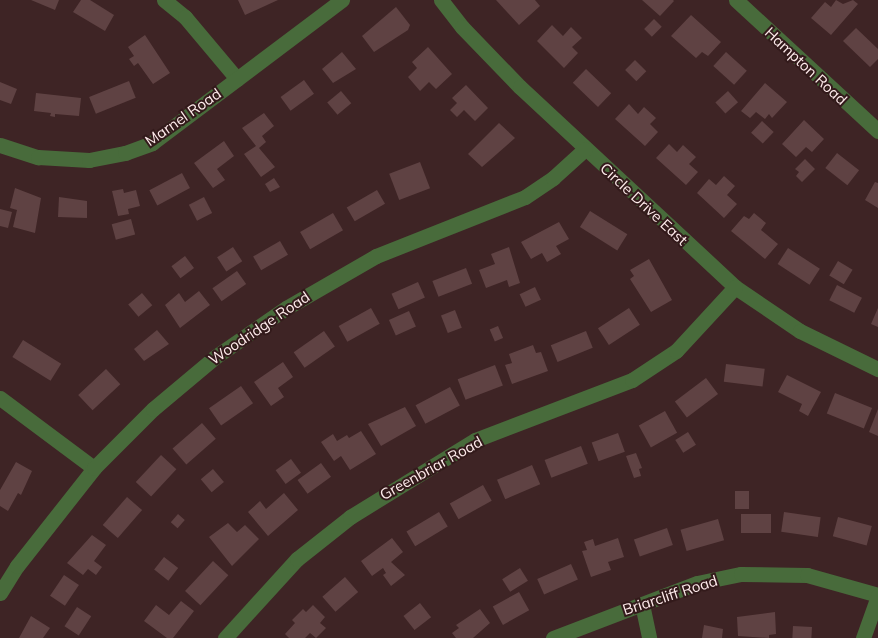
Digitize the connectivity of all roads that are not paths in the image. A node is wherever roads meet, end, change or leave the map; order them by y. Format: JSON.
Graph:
{"nodes":[{"id":1,"x":164,"y":0,"type":"edge"},
{"id":2,"x":342,"y":0,"type":"edge"},
{"id":3,"x":441,"y":0,"type":"edge"},
{"id":4,"x":736,"y":0,"type":"edge"},
{"id":5,"x":237,"y":79,"type":"junction"},
{"id":6,"x":878,"y":131,"type":"edge"},
{"id":7,"x":0,"y":145,"type":"edge"},
{"id":8,"x":585,"y":149,"type":"junction"},
{"id":9,"x":735,"y":287,"type":"junction"},
{"id":10,"x":878,"y":369,"type":"edge"},
{"id":11,"x":0,"y":398,"type":"edge"},
{"id":12,"x":94,"y":468,"type":"junction"},
{"id":13,"x":0,"y":593,"type":"edge"},
{"id":14,"x":878,"y":596,"type":"edge"},
{"id":15,"x":642,"y":604,"type":"junction"},
{"id":16,"x":225,"y":638,"type":"edge"},
{"id":17,"x":553,"y":638,"type":"edge"},
{"id":18,"x":650,"y":638,"type":"edge"},
{"id":19,"x":863,"y":638,"type":"edge"}],
"edges":[{"from":1,"to":5,"type":"street"},
{"from":2,"to":5,"type":"street","name":"Marnel Road"},
{"from":3,"to":8,"type":"street","name":"Circle Drive East"},
{"from":4,"to":6,"type":"street","name":"Hampton Road"},
{"from":5,"to":7,"type":"street","name":"Marnel Road"},
{"from":8,"to":9,"type":"street","name":"Circle Drive East"},
{"from":8,"to":12,"type":"street","name":"Woodridge Road"},
{"from":9,"to":10,"type":"street","name":"Circle Drive East"},
{"from":9,"to":16,"type":"street","name":"Greenbriar Road"},
{"from":11,"to":12,"type":"street"},
{"from":12,"to":13,"type":"street","name":"Woodridge Road"},
{"from":14,"to":15,"type":"street","name":"Briarcliff Road"},
{"from":14,"to":19,"type":"street"},
{"from":15,"to":17,"type":"street","name":"Briarcliff Road"},
{"from":15,"to":18,"type":"street"}]}
